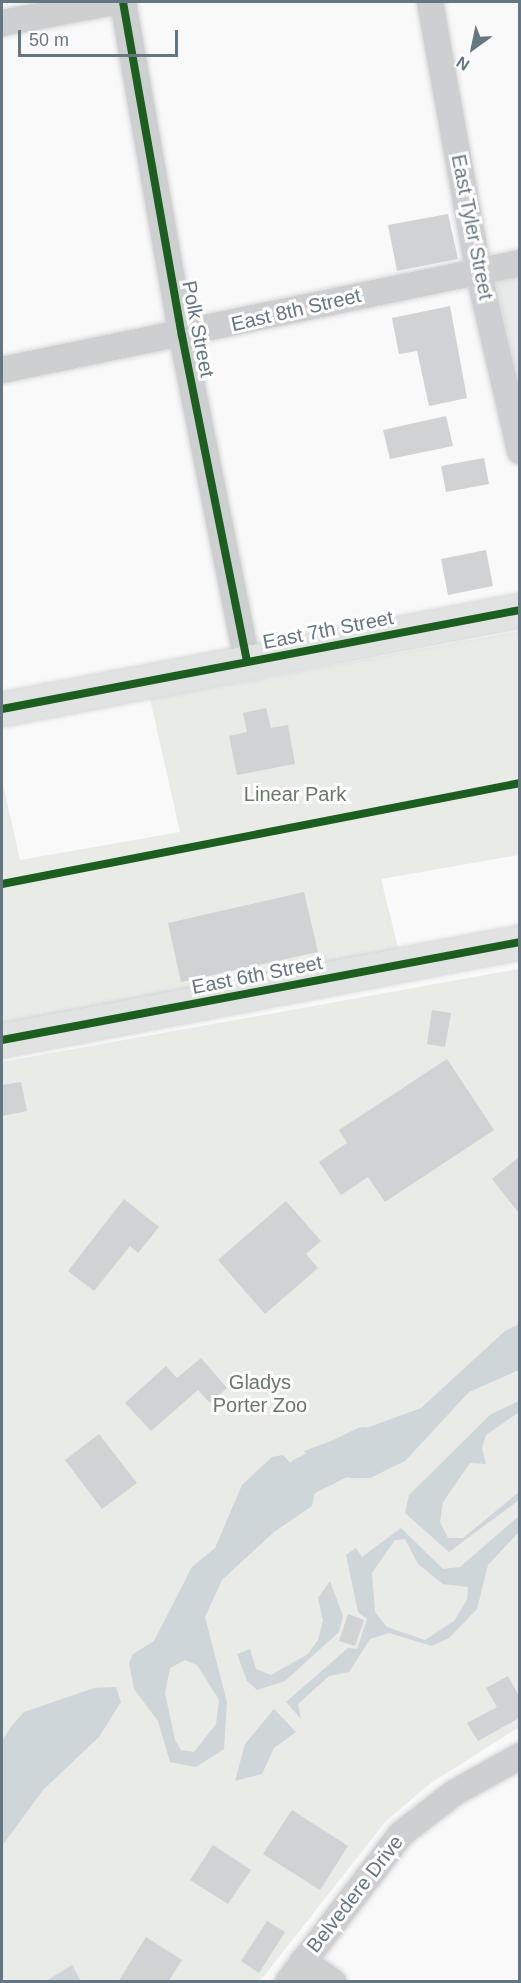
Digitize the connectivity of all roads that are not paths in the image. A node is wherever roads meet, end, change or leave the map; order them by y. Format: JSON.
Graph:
{"nodes":[{"id":1,"x":112,"y":2,"type":"edge"},
{"id":2,"x":123,"y":2,"type":"edge"},
{"id":3,"x":430,"y":2,"type":"edge"},
{"id":4,"x":2,"y":23,"type":"edge"},
{"id":5,"x":519,"y":263,"type":"edge"},
{"id":6,"x":478,"y":270,"type":"junction"},
{"id":7,"x":182,"y":336,"type":"junction"},
{"id":8,"x":2,"y":370,"type":"edge"},
{"id":9,"x":519,"y":451,"type":"edge"},
{"id":10,"x":519,"y":610,"type":"edge"},
{"id":11,"x":247,"y":662,"type":"junction"},
{"id":12,"x":2,"y":709,"type":"edge"},
{"id":13,"x":519,"y":942,"type":"edge"},
{"id":14,"x":2,"y":1040,"type":"edge"},
{"id":15,"x":519,"y":1756,"type":"edge"},
{"id":16,"x":295,"y":1971,"type":"edge"},
{"id":17,"x":333,"y":1982,"type":"edge"}],
"edges":[{"from":1,"to":4,"type":"street"},
{"from":2,"to":7,"type":"street","name":"Polk Street"},
{"from":3,"to":6,"type":"street","name":"East Tyler Street"},
{"from":5,"to":6,"type":"street","name":"East 8th Street"},
{"from":6,"to":7,"type":"street","name":"East 8th Street"},
{"from":6,"to":9,"type":"street","name":"East Tyler Street"},
{"from":7,"to":8,"type":"street","name":"East 8th Street"},
{"from":7,"to":11,"type":"street","name":"Polk Street"},
{"from":10,"to":11,"type":"main road","name":"East 7th Street"},
{"from":11,"to":12,"type":"main road","name":"East 7th Street"},
{"from":13,"to":14,"type":"main road","name":"East 6th Street"},
{"from":15,"to":16,"type":"street","name":"Belvedere Drive"},
{"from":16,"to":17,"type":"street"}]}
